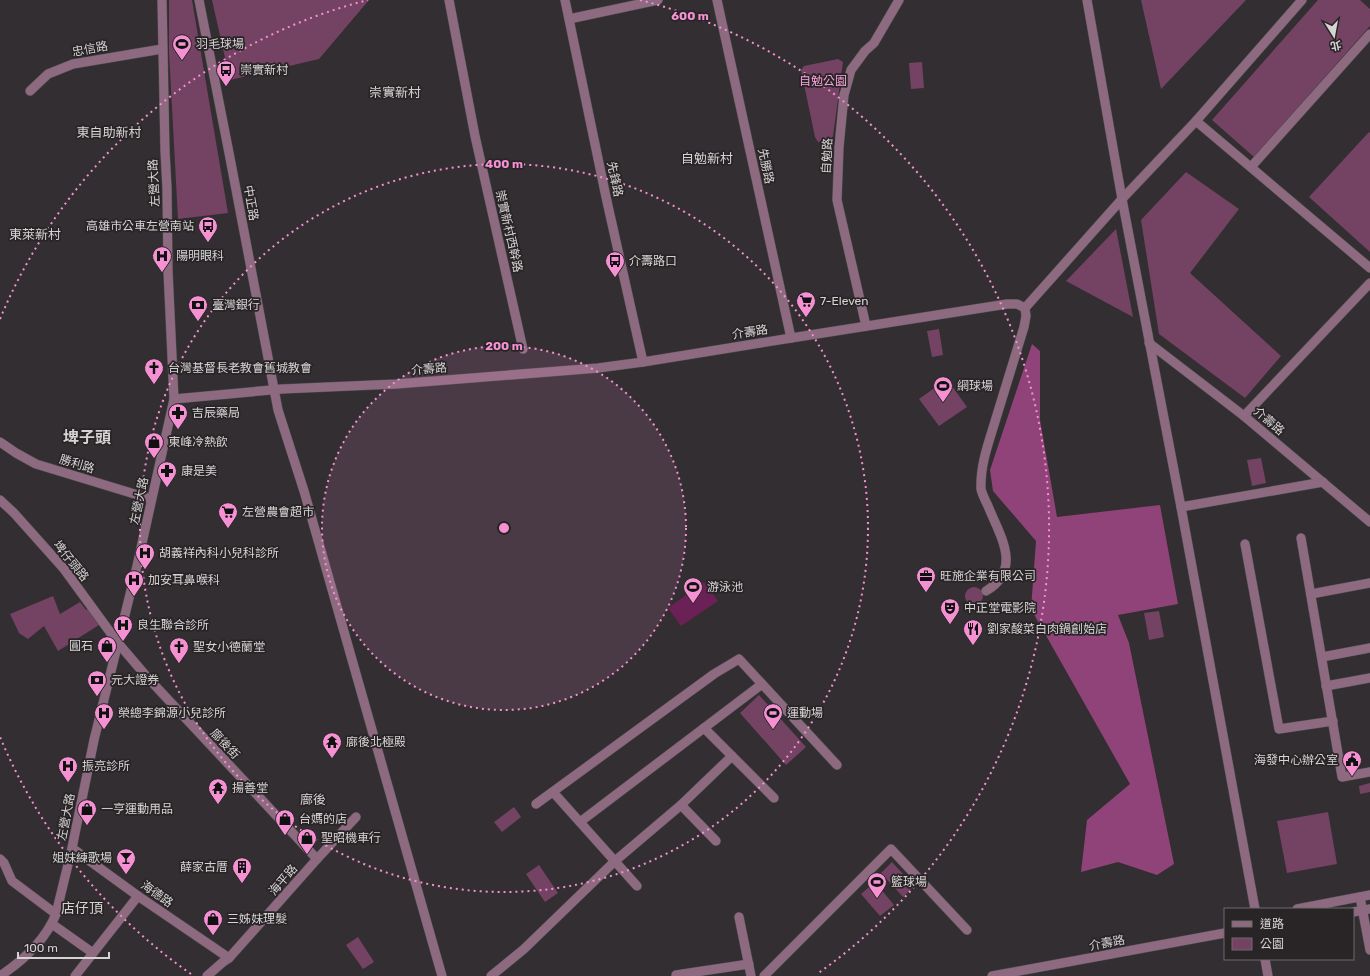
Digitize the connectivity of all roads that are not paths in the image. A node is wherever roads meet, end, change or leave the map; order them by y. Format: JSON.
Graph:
{"nodes":[{"id":1,"x":162,"y":0,"type":"edge"},
{"id":2,"x":199,"y":0,"type":"edge"},
{"id":3,"x":449,"y":0,"type":"edge"},
{"id":4,"x":565,"y":0,"type":"edge"},
{"id":5,"x":658,"y":0,"type":"edge"},
{"id":6,"x":717,"y":0,"type":"edge"},
{"id":7,"x":898,"y":0,"type":"edge"},
{"id":8,"x":1087,"y":0,"type":"edge"},
{"id":9,"x":1302,"y":0,"type":"edge"},
{"id":10,"x":569,"y":19,"type":"junction"},
{"id":11,"x":1370,"y":34,"type":"edge"},
{"id":12,"x":162,"y":49,"type":"junction"},
{"id":13,"x":30,"y":92,"type":"dead end"},
{"id":14,"x":1196,"y":121,"type":"junction"},
{"id":15,"x":1251,"y":168,"type":"junction"},
{"id":16,"x":1122,"y":199,"type":"junction"},
{"id":17,"x":1370,"y":268,"type":"edge"},
{"id":18,"x":1370,"y":283,"type":"edge"},
{"id":19,"x":1025,"y":308,"type":"junction"},
{"id":20,"x":866,"y":326,"type":"junction"},
{"id":21,"x":791,"y":338,"type":"junction"},
{"id":22,"x":1149,"y":343,"type":"junction"},
{"id":23,"x":523,"y":349,"type":"dead end"},
{"id":24,"x":643,"y":362,"type":"junction"},
{"id":25,"x":273,"y":390,"type":"junction"},
{"id":26,"x":174,"y":399,"type":"junction"},
{"id":27,"x":1244,"y":416,"type":"junction"},
{"id":28,"x":0,"y":442,"type":"edge"},
{"id":29,"x":1323,"y":482,"type":"junction"},
{"id":30,"x":151,"y":499,"type":"junction"},
{"id":31,"x":0,"y":500,"type":"edge"},
{"id":32,"x":1181,"y":507,"type":"junction"},
{"id":33,"x":1370,"y":522,"type":"edge"},
{"id":34,"x":1301,"y":538,"type":"dead end"},
{"id":35,"x":1245,"y":544,"type":"dead end"},
{"id":36,"x":1370,"y":583,"type":"edge"},
{"id":37,"x":986,"y":592,"type":"dead end"},
{"id":38,"x":1311,"y":594,"type":"junction"},
{"id":39,"x":118,"y":642,"type":"junction"},
{"id":40,"x":1370,"y":648,"type":"edge"},
{"id":41,"x":1322,"y":657,"type":"junction"},
{"id":42,"x":1370,"y":678,"type":"edge"},
{"id":43,"x":762,"y":684,"type":"junction"},
{"id":44,"x":1326,"y":686,"type":"junction"},
{"id":45,"x":1333,"y":721,"type":"junction"},
{"id":46,"x":704,"y":728,"type":"junction"},
{"id":47,"x":732,"y":756,"type":"junction"},
{"id":48,"x":837,"y":765,"type":"dead end"},
{"id":49,"x":1370,"y":772,"type":"edge"},
{"id":50,"x":553,"y":792,"type":"junction"},
{"id":51,"x":774,"y":798,"type":"dead end"},
{"id":52,"x":536,"y":804,"type":"dead end"},
{"id":53,"x":681,"y":805,"type":"junction"},
{"id":54,"x":356,"y":817,"type":"dead end"},
{"id":55,"x":580,"y":822,"type":"junction"},
{"id":56,"x":716,"y":841,"type":"dead end"},
{"id":57,"x":72,"y":848,"type":"junction"},
{"id":58,"x":0,"y":859,"type":"edge"},
{"id":59,"x":317,"y":859,"type":"junction"},
{"id":60,"x":615,"y":861,"type":"junction"},
{"id":61,"x":637,"y":886,"type":"dead end"},
{"id":62,"x":1370,"y":895,"type":"edge"},
{"id":63,"x":138,"y":896,"type":"junction"},
{"id":64,"x":1360,"y":897,"type":"junction"},
{"id":65,"x":1255,"y":908,"type":"edge"},
{"id":66,"x":1302,"y":908,"type":"edge"},
{"id":67,"x":1362,"y":911,"type":"edge"},
{"id":68,"x":56,"y":914,"type":"junction"},
{"id":69,"x":739,"y":917,"type":"dead end"},
{"id":70,"x":52,"y":924,"type":"junction"},
{"id":71,"x":967,"y":930,"type":"dead end"},
{"id":72,"x":1224,"y":933,"type":"edge"},
{"id":73,"x":1370,"y":950,"type":"edge"},
{"id":74,"x":93,"y":953,"type":"junction"},
{"id":75,"x":229,"y":958,"type":"junction"},
{"id":76,"x":1265,"y":960,"type":"edge"},
{"id":77,"x":749,"y":964,"type":"junction"},
{"id":78,"x":676,"y":975,"type":"dead end"},
{"id":79,"x":0,"y":976,"type":"edge"},
{"id":80,"x":75,"y":976,"type":"edge"},
{"id":81,"x":207,"y":976,"type":"edge"},
{"id":82,"x":216,"y":976,"type":"edge"},
{"id":83,"x":442,"y":976,"type":"edge"},
{"id":84,"x":491,"y":976,"type":"edge"},
{"id":85,"x":751,"y":976,"type":"edge"},
{"id":86,"x":764,"y":976,"type":"edge"},
{"id":87,"x":992,"y":976,"type":"edge"},
{"id":88,"x":1268,"y":976,"type":"edge"}],
"edges":[{"from":1,"to":12,"type":"street","name":"左營大路"},
{"from":2,"to":25,"type":"street","name":"中正路"},
{"from":3,"to":23,"type":"street","name":"崇實新村西幹路"},
{"from":4,"to":10,"type":"street","name":"先鋒路"},
{"from":5,"to":10,"type":"street"},
{"from":6,"to":21,"type":"street","name":"先勝路"},
{"from":7,"to":20,"type":"street","name":"自勉路"},
{"from":8,"to":16,"type":"street"},
{"from":9,"to":14,"type":"street"},
{"from":10,"to":24,"type":"street","name":"先鋒路"},
{"from":11,"to":15,"type":"street"},
{"from":12,"to":13,"type":"street","name":"忠信路"},
{"from":12,"to":26,"type":"street","name":"左營大路"},
{"from":14,"to":15,"type":"street"},
{"from":14,"to":16,"type":"street"},
{"from":15,"to":17,"type":"street"},
{"from":16,"to":19,"type":"street"},
{"from":16,"to":22,"type":"street"},
{"from":18,"to":27,"type":"street"},
{"from":19,"to":20,"type":"street","name":"介壽路"},
{"from":19,"to":37,"type":"street"},
{"from":20,"to":21,"type":"street","name":"介壽路"},
{"from":21,"to":24,"type":"street","name":"介壽路"},
{"from":22,"to":27,"type":"street","name":"介壽路"},
{"from":22,"to":32,"type":"street"},
{"from":24,"to":25,"type":"street","name":"介壽路"},
{"from":25,"to":26,"type":"street","name":"介壽路"},
{"from":25,"to":83,"type":"street","name":"中正路"},
{"from":26,"to":30,"type":"street","name":"左營大路"},
{"from":27,"to":29,"type":"street","name":"介壽路"},
{"from":28,"to":30,"type":"street","name":"勝利路"},
{"from":29,"to":32,"type":"street"},
{"from":29,"to":33,"type":"street","name":"介壽路"},
{"from":30,"to":39,"type":"street","name":"左營大路"},
{"from":31,"to":39,"type":"street","name":"埤仔頭路"},
{"from":32,"to":65,"type":"street"},
{"from":34,"to":38,"type":"street"},
{"from":35,"to":45,"type":"street"},
{"from":36,"to":38,"type":"street"},
{"from":38,"to":41,"type":"street"},
{"from":39,"to":57,"type":"street","name":"左營大路"},
{"from":39,"to":59,"type":"street","name":"廍後街"},
{"from":40,"to":41,"type":"street"},
{"from":41,"to":44,"type":"street"},
{"from":42,"to":44,"type":"street"},
{"from":43,"to":46,"type":"street"},
{"from":43,"to":48,"type":"street"},
{"from":43,"to":50,"type":"street"},
{"from":44,"to":45,"type":"street"},
{"from":45,"to":49,"type":"street"},
{"from":46,"to":47,"type":"street"},
{"from":46,"to":55,"type":"street"},
{"from":47,"to":51,"type":"street"},
{"from":47,"to":53,"type":"street"},
{"from":50,"to":52,"type":"street"},
{"from":50,"to":55,"type":"street"},
{"from":53,"to":56,"type":"street"},
{"from":53,"to":60,"type":"street"},
{"from":54,"to":59,"type":"street","name":"海平路"},
{"from":55,"to":60,"type":"street"},
{"from":57,"to":63,"type":"street","name":"海德路"},
{"from":57,"to":68,"type":"street","name":"左營大路"},
{"from":58,"to":68,"type":"street"},
{"from":59,"to":75,"type":"street","name":"海平路"},
{"from":60,"to":61,"type":"street"},
{"from":60,"to":84,"type":"street"},
{"from":62,"to":64,"type":"street"},
{"from":63,"to":74,"type":"street"},
{"from":63,"to":75,"type":"street","name":"海德路"},
{"from":64,"to":66,"type":"street"},
{"from":64,"to":67,"type":"street"},
{"from":67,"to":73,"type":"street"},
{"from":68,"to":70,"type":"street","name":"左營大路"},
{"from":69,"to":77,"type":"street"},
{"from":70,"to":74,"type":"street"},
{"from":70,"to":79,"type":"street","name":"左營大路"},
{"from":71,"to":86,"type":"street"},
{"from":72,"to":87,"type":"street","name":"介壽路"},
{"from":74,"to":80,"type":"street"},
{"from":75,"to":81,"type":"street","name":"海平路"},
{"from":75,"to":82,"type":"street","name":"海平路"},
{"from":76,"to":88,"type":"street"},
{"from":77,"to":78,"type":"street"},
{"from":77,"to":85,"type":"street"}]}
